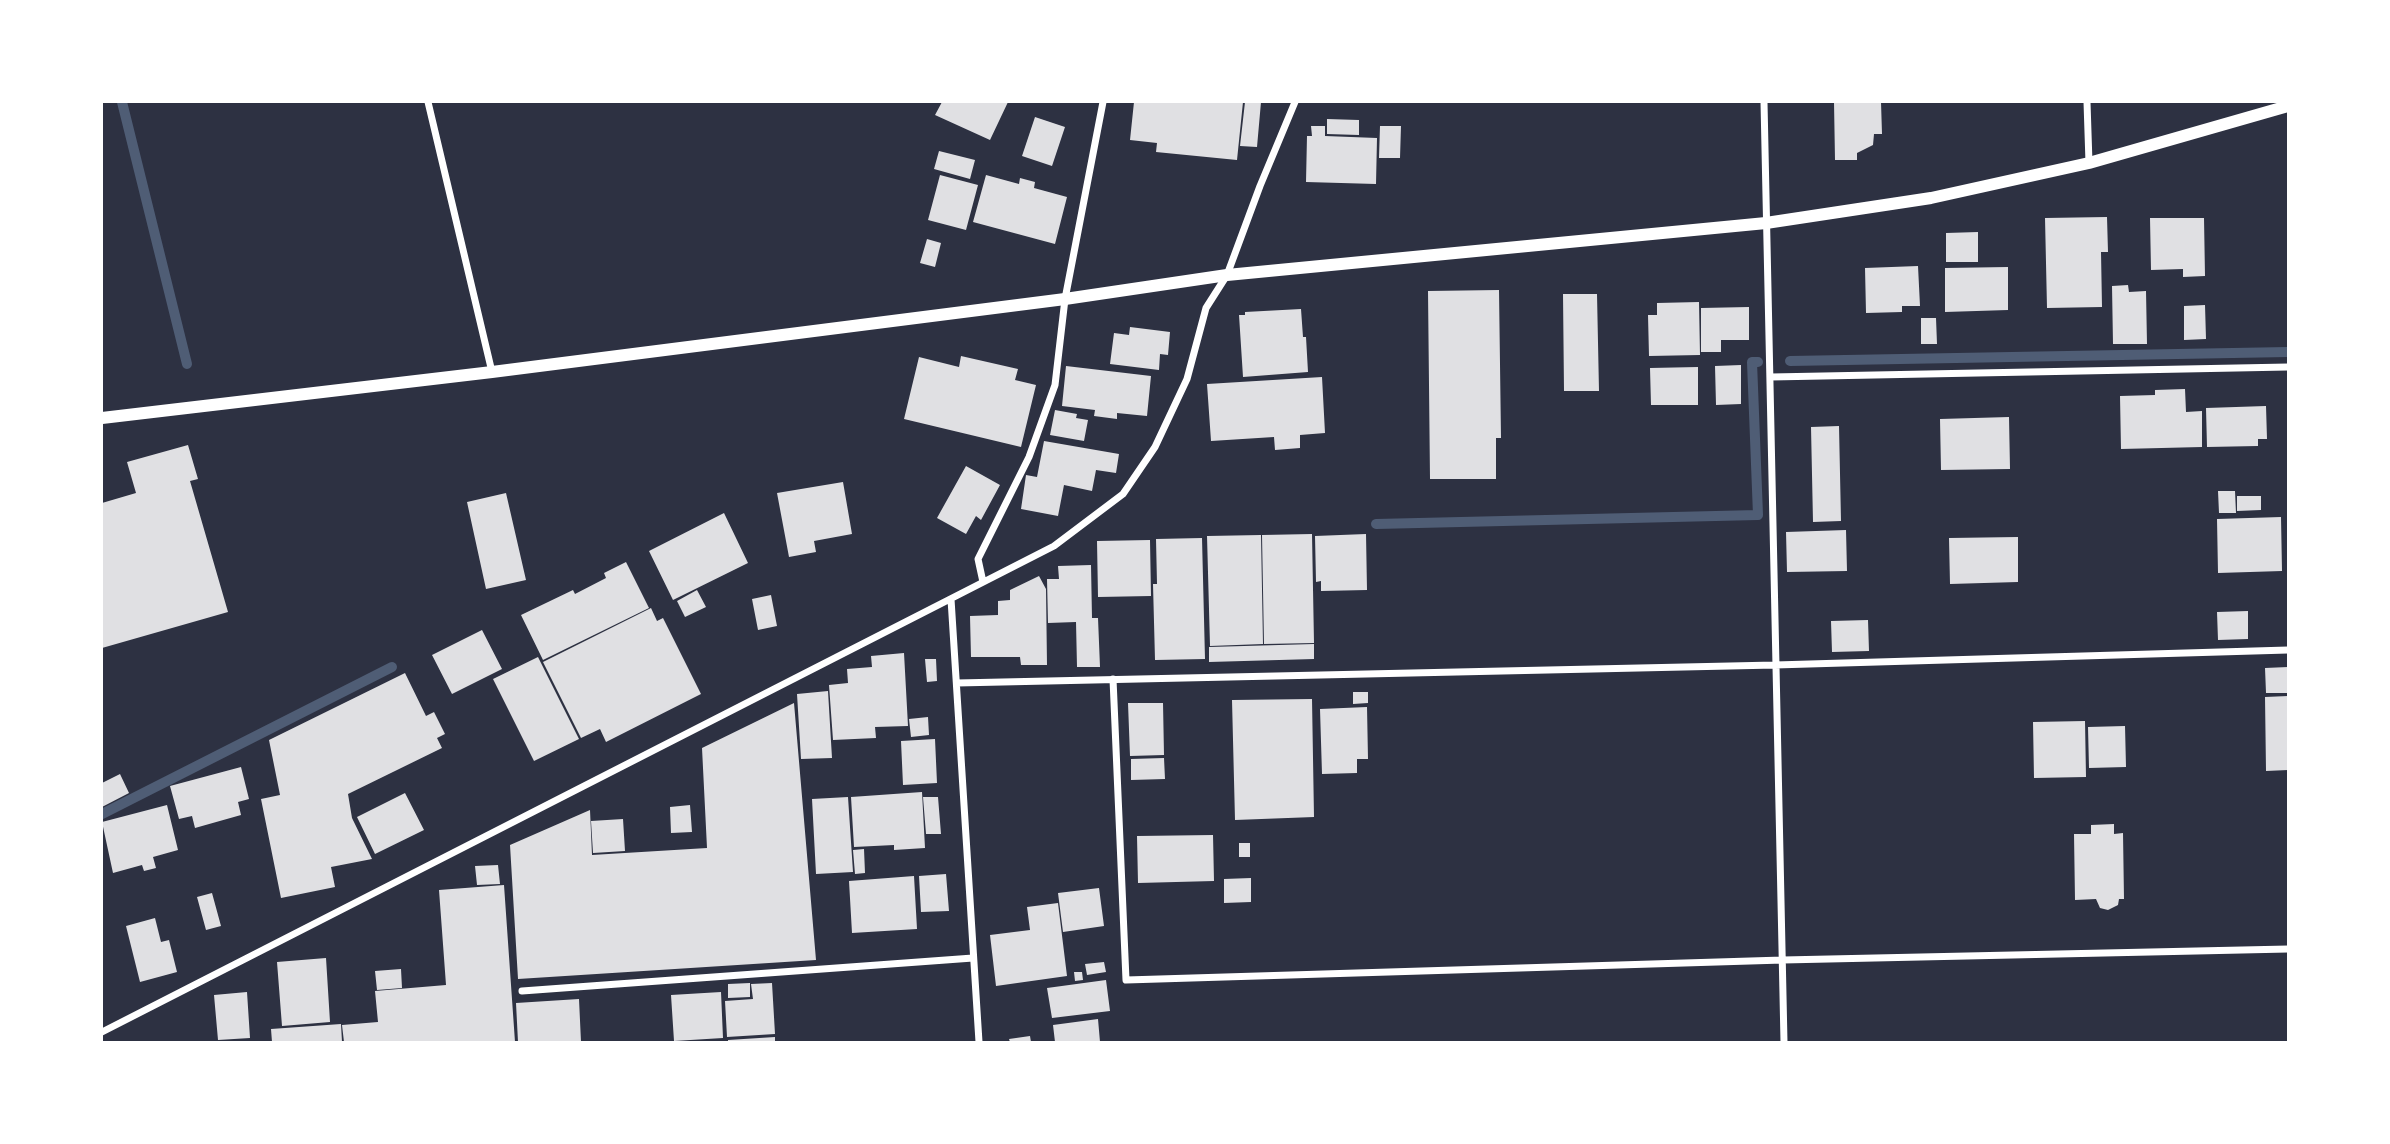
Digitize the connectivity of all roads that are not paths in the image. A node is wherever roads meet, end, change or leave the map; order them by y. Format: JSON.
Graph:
{"nodes":[{"id":1,"x":428,"y":102,"type":"edge"},
{"id":2,"x":1103,"y":102,"type":"edge"},
{"id":3,"x":1295,"y":102,"type":"edge"},
{"id":4,"x":1764,"y":102,"type":"edge"},
{"id":5,"x":2087,"y":102,"type":"edge"},
{"id":6,"x":2288,"y":106,"type":"edge"},
{"id":7,"x":2089,"y":163,"type":"junction"},
{"id":8,"x":1766,"y":223,"type":"junction"},
{"id":9,"x":1227,"y":275,"type":"junction"},
{"id":10,"x":1065,"y":299,"type":"junction"},
{"id":11,"x":2288,"y":367,"type":"edge"},
{"id":12,"x":492,"y":372,"type":"junction"},
{"id":13,"x":1771,"y":377,"type":"junction"},
{"id":14,"x":102,"y":418,"type":"edge"},
{"id":15,"x":983,"y":582,"type":"junction"},
{"id":16,"x":951,"y":599,"type":"junction"},
{"id":17,"x":2288,"y":650,"type":"edge"},
{"id":18,"x":1775,"y":665,"type":"junction"},
{"id":19,"x":1112,"y":679,"type":"junction"},
{"id":20,"x":957,"y":683,"type":"junction"},
{"id":21,"x":2288,"y":950,"type":"edge"},
{"id":22,"x":973,"y":958,"type":"junction"},
{"id":23,"x":1783,"y":960,"type":"junction"},
{"id":24,"x":522,"y":991,"type":"dead end"},
{"id":25,"x":102,"y":1032,"type":"edge"},
{"id":26,"x":979,"y":1042,"type":"edge"},
{"id":27,"x":1784,"y":1042,"type":"edge"}],
"edges":[{"from":1,"to":12,"type":"street"},
{"from":2,"to":10,"type":"street"},
{"from":3,"to":9,"type":"street"},
{"from":4,"to":8,"type":"street"},
{"from":5,"to":7,"type":"street"},
{"from":6,"to":7,"type":"street"},
{"from":7,"to":8,"type":"street"},
{"from":8,"to":9,"type":"street"},
{"from":8,"to":13,"type":"street"},
{"from":9,"to":10,"type":"street"},
{"from":9,"to":15,"type":"street"},
{"from":10,"to":12,"type":"street"},
{"from":10,"to":15,"type":"street"},
{"from":11,"to":13,"type":"street"},
{"from":12,"to":14,"type":"street"},
{"from":13,"to":18,"type":"street"},
{"from":15,"to":16,"type":"street"},
{"from":16,"to":20,"type":"street"},
{"from":16,"to":25,"type":"street"},
{"from":17,"to":18,"type":"street"},
{"from":18,"to":19,"type":"street"},
{"from":18,"to":23,"type":"street"},
{"from":19,"to":20,"type":"street"},
{"from":19,"to":23,"type":"street"},
{"from":20,"to":22,"type":"street"},
{"from":21,"to":23,"type":"street"},
{"from":22,"to":24,"type":"street"},
{"from":22,"to":26,"type":"street"},
{"from":23,"to":27,"type":"street"}]}
